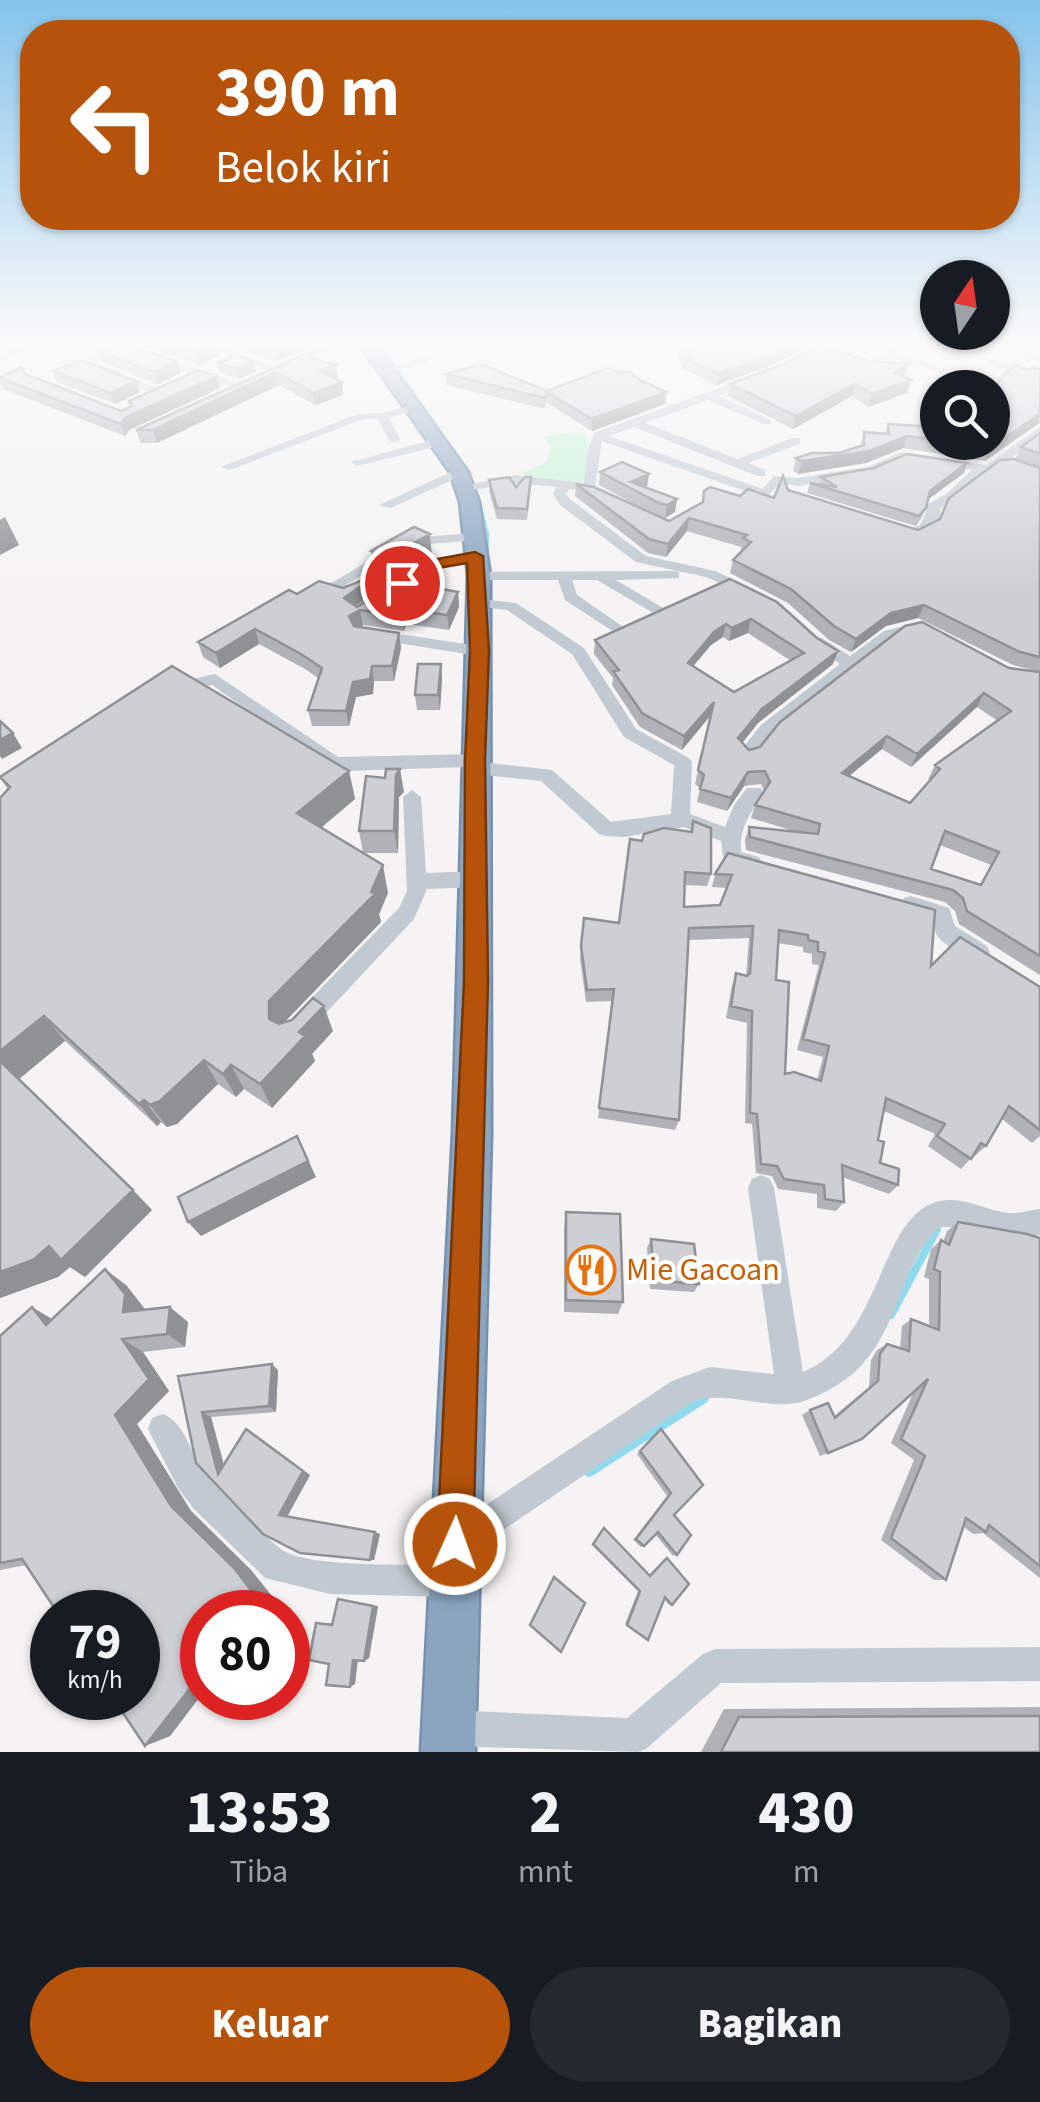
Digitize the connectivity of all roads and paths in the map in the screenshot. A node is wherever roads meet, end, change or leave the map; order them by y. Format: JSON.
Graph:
{"nodes":[{"id":1,"x":333,"y":427,"type":"edge"},
{"id":2,"x":388,"y":427,"type":"edge"},
{"id":3,"x":428,"y":427,"type":"edge"},
{"id":4,"x":621,"y":427,"type":"edge"},
{"id":5,"x":645,"y":427,"type":"edge"},
{"id":6,"x":1040,"y":431,"type":"edge"},
{"id":7,"x":598,"y":436,"type":"junction"},
{"id":8,"x":394,"y":439,"type":"dead end"},
{"id":9,"x":796,"y":441,"type":"dead end"},
{"id":10,"x":439,"y":442,"type":"junction"},
{"id":11,"x":357,"y":462,"type":"dead end"},
{"id":12,"x":998,"y":462,"type":"junction"},
{"id":13,"x":738,"y":463,"type":"junction"},
{"id":14,"x":226,"y":467,"type":"dead end"},
{"id":15,"x":981,"y":469,"type":"junction"},
{"id":16,"x":1016,"y":469,"type":"edge"},
{"id":17,"x":761,"y":473,"type":"dead end"},
{"id":18,"x":463,"y":480,"type":"junction"},
{"id":19,"x":792,"y":481,"type":"junction"},
{"id":20,"x":564,"y":486,"type":"junction"},
{"id":21,"x":586,"y":488,"type":"junction"},
{"id":22,"x":602,"y":496,"type":"edge"},
{"id":23,"x":801,"y":499,"type":"edge"},
{"id":24,"x":386,"y":505,"type":"dead end"},
{"id":25,"x":896,"y":531,"type":"edge"},
{"id":26,"x":475,"y":556,"type":"junction"},
{"id":27,"x":564,"y":576,"type":"junction"},
{"id":28,"x":601,"y":577,"type":"junction"},
{"id":29,"x":713,"y":586,"type":"junction"},
{"id":30,"x":328,"y":590,"type":"edge"},
{"id":31,"x":765,"y":601,"type":"edge"},
{"id":32,"x":478,"y":603,"type":"junction"},
{"id":33,"x":368,"y":608,"type":"edge"},
{"id":34,"x":802,"y":630,"type":"edge"},
{"id":35,"x":362,"y":634,"type":"edge"},
{"id":36,"x":942,"y":638,"type":"edge"},
{"id":37,"x":480,"y":651,"type":"junction"},
{"id":38,"x":852,"y":665,"type":"junction"},
{"id":39,"x":161,"y":696,"type":"edge"},
{"id":40,"x":747,"y":754,"type":"edge"},
{"id":41,"x":475,"y":764,"type":"junction"},
{"id":42,"x":754,"y":793,"type":"dead end"},
{"id":43,"x":412,"y":797,"type":"dead end"},
{"id":44,"x":680,"y":820,"type":"junction"},
{"id":45,"x":730,"y":837,"type":"junction"},
{"id":46,"x":772,"y":866,"type":"edge"},
{"id":47,"x":476,"y":878,"type":"junction"},
{"id":48,"x":416,"y":881,"type":"junction"},
{"id":49,"x":890,"y":898,"type":"edge"},
{"id":50,"x":993,"y":961,"type":"edge"},
{"id":51,"x":291,"y":1035,"type":"edge"},
{"id":52,"x":761,"y":1188,"type":"dead end"},
{"id":53,"x":1040,"y":1222,"type":"edge"},
{"id":54,"x":790,"y":1390,"type":"junction"},
{"id":55,"x":163,"y":1429,"type":"dead end"},
{"id":56,"x":454,"y":1562,"type":"junction"},
{"id":57,"x":1040,"y":1664,"type":"edge"},
{"id":58,"x":449,"y":1740,"type":"edge"},
{"id":59,"x":633,"y":1744,"type":"edge"}],
"edges":[{"from":1,"to":14,"type":"street"},
{"from":2,"to":8,"type":"street"},
{"from":3,"to":10,"type":"highway"},
{"from":4,"to":7,"type":"street"},
{"from":5,"to":13,"type":"street"},
{"from":6,"to":12,"type":"street"},
{"from":7,"to":19,"type":"street"},
{"from":7,"to":21,"type":"street"},
{"from":9,"to":13,"type":"street"},
{"from":10,"to":11,"type":"street"},
{"from":10,"to":18,"type":"highway"},
{"from":12,"to":15,"type":"street"},
{"from":12,"to":16,"type":"street"},
{"from":13,"to":17,"type":"street"},
{"from":15,"to":19,"type":"street"},
{"from":15,"to":25,"type":"street"},
{"from":18,"to":20,"type":"street"},
{"from":18,"to":24,"type":"street"},
{"from":18,"to":26,"type":"highway"},
{"from":19,"to":23,"type":"street"},
{"from":20,"to":21,"type":"street"},
{"from":20,"to":29,"type":"street"},
{"from":21,"to":22,"type":"street"},
{"from":26,"to":27,"type":"street"},
{"from":26,"to":30,"type":"street"},
{"from":26,"to":32,"type":"highway"},
{"from":26,"to":33,"type":"street"},
{"from":27,"to":28,"type":"street"},
{"from":27,"to":28,"type":"street"},
{"from":28,"to":29,"type":"street"},
{"from":29,"to":31,"type":"street"},
{"from":32,"to":37,"type":"highway"},
{"from":32,"to":44,"type":"street"},
{"from":34,"to":38,"type":"street"},
{"from":35,"to":37,"type":"street"},
{"from":36,"to":38,"type":"street"},
{"from":37,"to":41,"type":"highway"},
{"from":38,"to":40,"type":"street"},
{"from":39,"to":41,"type":"street"},
{"from":41,"to":44,"type":"street"},
{"from":41,"to":47,"type":"highway"},
{"from":42,"to":45,"type":"street"},
{"from":43,"to":48,"type":"street"},
{"from":44,"to":45,"type":"street"},
{"from":45,"to":46,"type":"street"},
{"from":47,"to":48,"type":"street"},
{"from":47,"to":56,"type":"highway"},
{"from":48,"to":51,"type":"street"},
{"from":49,"to":50,"type":"street"},
{"from":52,"to":54,"type":"street"},
{"from":53,"to":54,"type":"street"},
{"from":54,"to":56,"type":"street"},
{"from":55,"to":56,"type":"street"},
{"from":56,"to":58,"type":"highway"},
{"from":57,"to":59,"type":"street"},
{"from":58,"to":59,"type":"street"}]}
